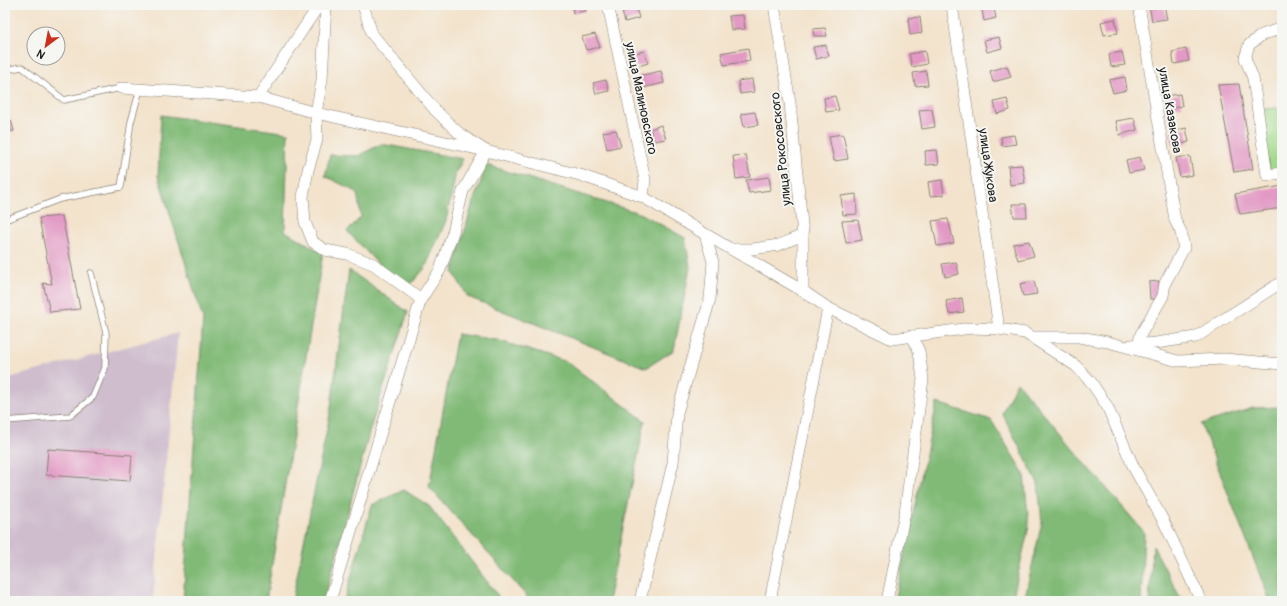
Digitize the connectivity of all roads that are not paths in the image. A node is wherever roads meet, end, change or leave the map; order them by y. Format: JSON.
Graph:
{"nodes":[{"id":1,"x":319,"y":5,"type":"edge"},
{"id":2,"x":326,"y":5,"type":"edge"},
{"id":3,"x":364,"y":5,"type":"edge"},
{"id":4,"x":608,"y":5,"type":"edge"},
{"id":5,"x":774,"y":5,"type":"edge"},
{"id":6,"x":952,"y":5,"type":"edge"},
{"id":7,"x":1139,"y":5,"type":"edge"},
{"id":8,"x":1282,"y":28,"type":"edge"},
{"id":9,"x":5,"y":70,"type":"edge"},
{"id":10,"x":122,"y":88,"type":"joint"},
{"id":11,"x":140,"y":89,"type":"junction"},
{"id":12,"x":258,"y":97,"type":"junction"},
{"id":13,"x":316,"y":113,"type":"junction"},
{"id":14,"x":486,"y":151,"type":"junction"},
{"id":15,"x":1282,"y":173,"type":"edge"},
{"id":16,"x":644,"y":197,"type":"junction"},
{"id":17,"x":5,"y":220,"type":"edge"},
{"id":18,"x":705,"y":234,"type":"junction"},
{"id":19,"x":802,"y":235,"type":"junction"},
{"id":20,"x":731,"y":249,"type":"junction"},
{"id":21,"x":91,"y":273,"type":"dead end"},
{"id":22,"x":1282,"y":282,"type":"edge"},
{"id":23,"x":803,"y":291,"type":"junction"},
{"id":24,"x":421,"y":299,"type":"junction"},
{"id":25,"x":828,"y":308,"type":"junction"},
{"id":26,"x":999,"y":329,"type":"junction"},
{"id":27,"x":912,"y":336,"type":"junction"},
{"id":28,"x":1032,"y":337,"type":"junction"},
{"id":29,"x":1138,"y":344,"type":"junction"},
{"id":30,"x":1119,"y":345,"type":"junction"},
{"id":31,"x":1282,"y":364,"type":"edge"},
{"id":32,"x":5,"y":421,"type":"edge"},
{"id":33,"x":330,"y":601,"type":"edge"},
{"id":34,"x":640,"y":601,"type":"edge"},
{"id":35,"x":770,"y":601,"type":"edge"},
{"id":36,"x":887,"y":601,"type":"edge"},
{"id":37,"x":1201,"y":601,"type":"edge"}],
"edges":[{"from":1,"to":12,"type":"street"},
{"from":2,"to":13,"type":"street"},
{"from":3,"to":14,"type":"street"},
{"from":4,"to":16,"type":"street","name":"улица Малиновского"},
{"from":5,"to":19,"type":"street","name":"улица Рокосовского"},
{"from":6,"to":26,"type":"street","name":"улица Жукова"},
{"from":7,"to":29,"type":"street","name":"улица Казакова"},
{"from":8,"to":15,"type":"street"},
{"from":9,"to":10,"type":"lane"},
{"from":10,"to":11,"type":"street"},
{"from":11,"to":12,"type":"street"},
{"from":11,"to":17,"type":"lane"},
{"from":12,"to":13,"type":"street"},
{"from":13,"to":14,"type":"street"},
{"from":13,"to":24,"type":"street"},
{"from":14,"to":16,"type":"street"},
{"from":14,"to":24,"type":"street"},
{"from":16,"to":18,"type":"street"},
{"from":18,"to":20,"type":"street"},
{"from":18,"to":34,"type":"street"},
{"from":19,"to":20,"type":"street"},
{"from":19,"to":23,"type":"street","name":"улица Рокосовского"},
{"from":20,"to":23,"type":"street"},
{"from":21,"to":32,"type":"lane"},
{"from":22,"to":29,"type":"street"},
{"from":23,"to":25,"type":"street"},
{"from":24,"to":33,"type":"street"},
{"from":25,"to":27,"type":"street"},
{"from":25,"to":35,"type":"street"},
{"from":26,"to":27,"type":"street"},
{"from":26,"to":28,"type":"street"},
{"from":27,"to":36,"type":"street"},
{"from":28,"to":30,"type":"street"},
{"from":28,"to":37,"type":"street"},
{"from":29,"to":30,"type":"street"},
{"from":30,"to":31,"type":"street"}]}
